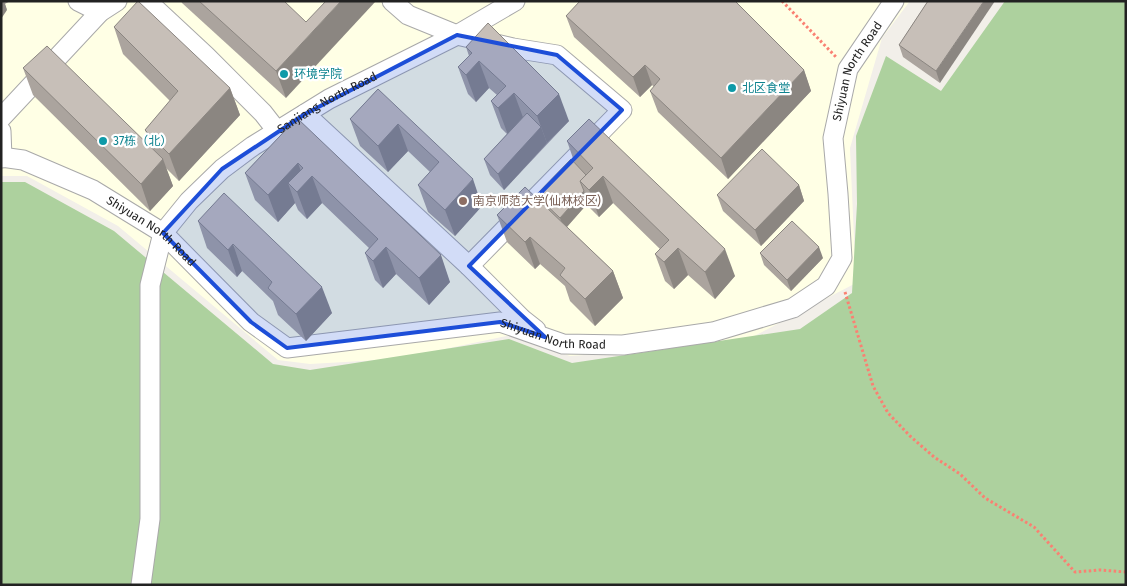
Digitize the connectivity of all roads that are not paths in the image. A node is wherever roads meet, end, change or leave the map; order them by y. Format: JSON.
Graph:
{"nodes":[{"id":1,"x":78,"y":1,"type":"edge"},
{"id":2,"x":116,"y":1,"type":"edge"},
{"id":3,"x":147,"y":1,"type":"edge"},
{"id":4,"x":392,"y":1,"type":"edge"},
{"id":5,"x":515,"y":1,"type":"edge"},
{"id":6,"x":894,"y":1,"type":"edge"},
{"id":7,"x":100,"y":12,"type":"junction"},
{"id":8,"x":457,"y":35,"type":"junction"},
{"id":9,"x":305,"y":114,"type":"junction"},
{"id":10,"x":1,"y":118,"type":"edge"},
{"id":11,"x":1,"y":130,"type":"edge"},
{"id":12,"x":276,"y":132,"type":"junction"},
{"id":13,"x":2,"y":157,"type":"edge"},
{"id":14,"x":163,"y":233,"type":"junction"},
{"id":15,"x":469,"y":266,"type":"junction"},
{"id":16,"x":545,"y":337,"type":"junction"},
{"id":17,"x":141,"y":585,"type":"edge"}],
"edges":[{"from":1,"to":7,"type":"street"},
{"from":2,"to":7,"type":"street"},
{"from":3,"to":12,"type":"street"},
{"from":4,"to":8,"type":"street"},
{"from":5,"to":8,"type":"street","name":"Sanjiang North Road"},
{"from":6,"to":16,"type":"street","name":"Shiyuan North Road"},
{"from":7,"to":10,"type":"street"},
{"from":8,"to":9,"type":"street","name":"Sanjiang North Road"},
{"from":8,"to":15,"type":"street"},
{"from":9,"to":12,"type":"street","name":"Sanjiang North Road"},
{"from":9,"to":15,"type":"street"},
{"from":11,"to":13,"type":"street"},
{"from":12,"to":14,"type":"street","name":"Sanjiang North Road"},
{"from":13,"to":14,"type":"street","name":"Shiyuan North Road"},
{"from":14,"to":16,"type":"street","name":"Shiyuan North Road"},
{"from":14,"to":17,"type":"street"},
{"from":15,"to":16,"type":"street"}]}
